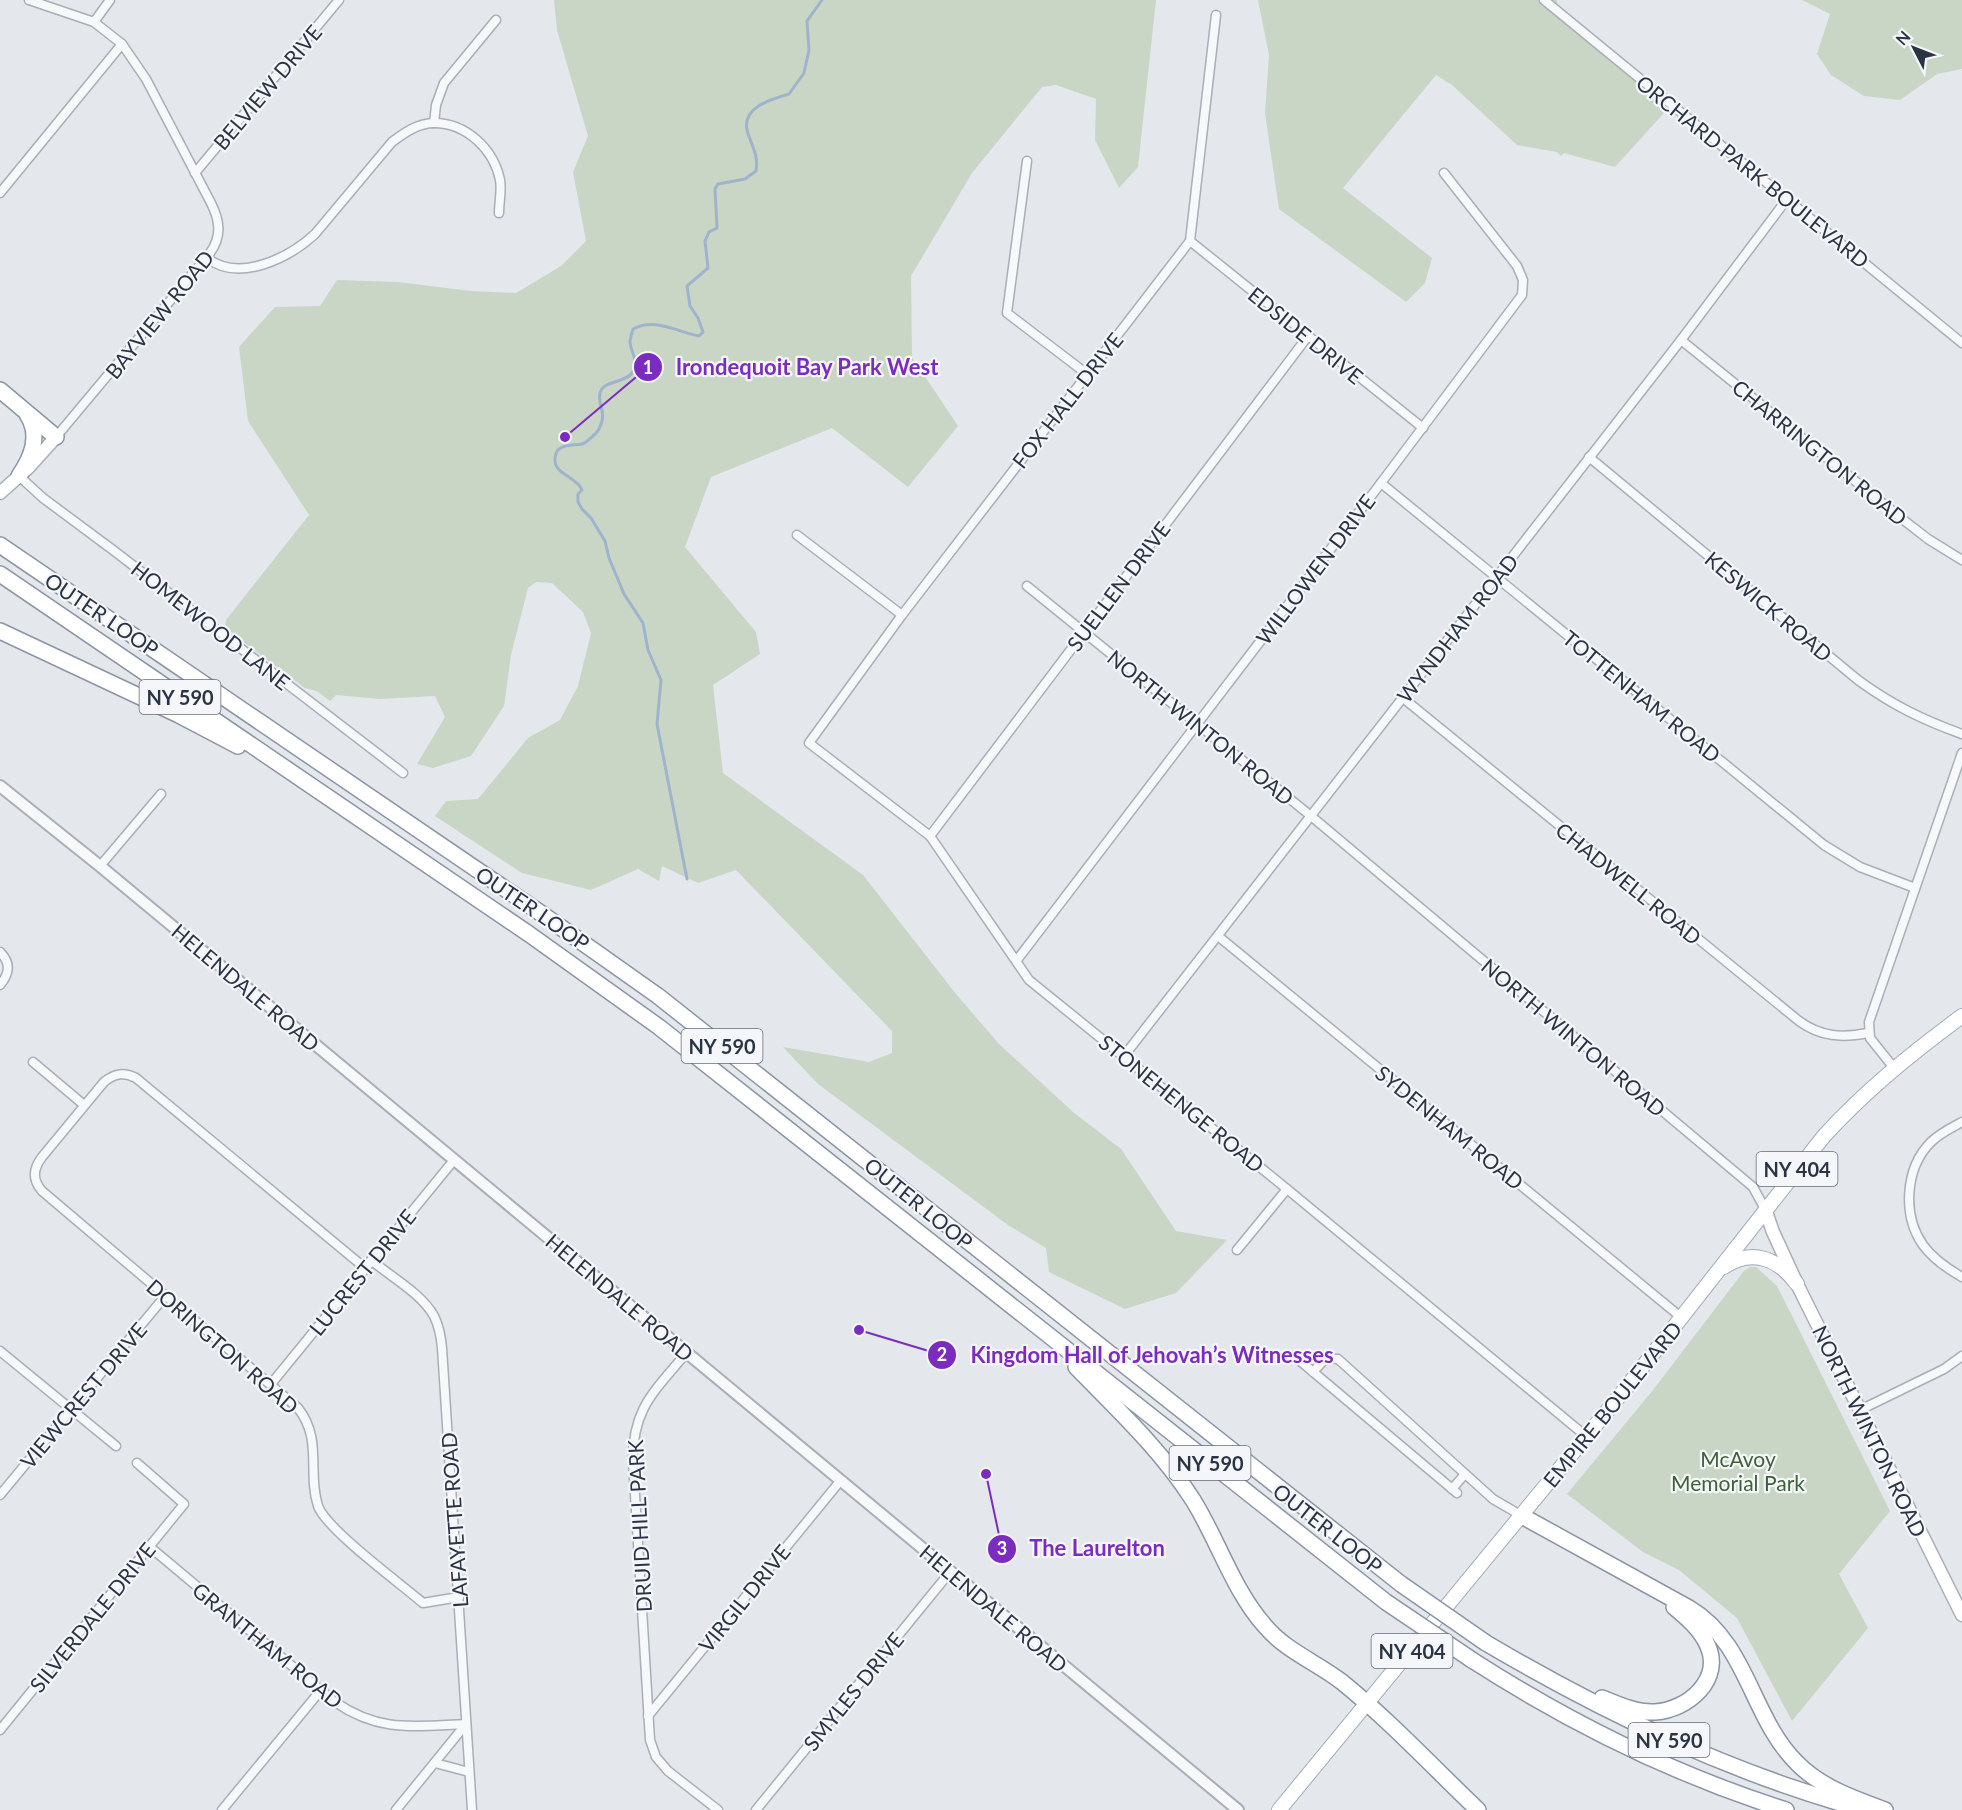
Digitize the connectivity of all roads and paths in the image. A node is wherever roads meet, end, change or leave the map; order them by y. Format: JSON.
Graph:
{"nodes":[{"id":1,"x":29,"y":0,"type":"edge"},
{"id":2,"x":110,"y":0,"type":"edge"},
{"id":3,"x":339,"y":0,"type":"edge"},
{"id":4,"x":1544,"y":0,"type":"edge"},
{"id":5,"x":1216,"y":15,"type":"dead end"},
{"id":6,"x":496,"y":20,"type":"dead end"},
{"id":7,"x":94,"y":22,"type":"junction"},
{"id":8,"x":122,"y":44,"type":"junction"},
{"id":9,"x":434,"y":123,"type":"junction"},
{"id":10,"x":1027,"y":161,"type":"dead end"},
{"id":11,"x":195,"y":173,"type":"junction"},
{"id":12,"x":1444,"y":173,"type":"dead end"},
{"id":13,"x":0,"y":194,"type":"edge"},
{"id":14,"x":1787,"y":199,"type":"junction"},
{"id":15,"x":499,"y":213,"type":"dead end"},
{"id":16,"x":1190,"y":241,"type":"junction"},
{"id":17,"x":207,"y":258,"type":"junction"},
{"id":18,"x":1308,"y":336,"type":"junction"},
{"id":19,"x":1681,"y":340,"type":"junction"},
{"id":20,"x":1962,"y":343,"type":"edge"},
{"id":21,"x":1088,"y":374,"type":"junction"},
{"id":22,"x":0,"y":390,"type":"edge"},
{"id":23,"x":24,"y":410,"type":"junction"},
{"id":24,"x":1423,"y":428,"type":"junction"},
{"id":25,"x":56,"y":437,"type":"junction"},
{"id":26,"x":1588,"y":457,"type":"junction"},
{"id":27,"x":19,"y":476,"type":"junction"},
{"id":28,"x":1381,"y":483,"type":"junction"},
{"id":29,"x":0,"y":493,"type":"edge"},
{"id":30,"x":797,"y":536,"type":"dead end"},
{"id":31,"x":0,"y":545,"type":"edge"},
{"id":32,"x":1962,"y":560,"type":"edge"},
{"id":33,"x":0,"y":574,"type":"edge"},
{"id":34,"x":1496,"y":577,"type":"junction"},
{"id":35,"x":1027,"y":586,"type":"dead end"},
{"id":36,"x":902,"y":615,"type":"junction"},
{"id":37,"x":0,"y":631,"type":"edge"},
{"id":38,"x":1084,"y":631,"type":"junction"},
{"id":39,"x":1403,"y":698,"type":"junction"},
{"id":40,"x":1197,"y":724,"type":"junction"},
{"id":41,"x":1962,"y":734,"type":"edge"},
{"id":42,"x":808,"y":743,"type":"joint"},
{"id":43,"x":1962,"y":753,"type":"edge"},
{"id":44,"x":403,"y":773,"type":"dead end"},
{"id":45,"x":0,"y":786,"type":"edge"},
{"id":46,"x":161,"y":794,"type":"dead end"},
{"id":47,"x":1311,"y":816,"type":"junction"},
{"id":48,"x":360,"y":819,"type":"junction"},
{"id":49,"x":930,"y":836,"type":"junction"},
{"id":50,"x":100,"y":866,"type":"junction"},
{"id":51,"x":1915,"y":888,"type":"junction"},
{"id":52,"x":1218,"y":936,"type":"junction"},
{"id":53,"x":0,"y":952,"type":"edge"},
{"id":54,"x":1017,"y":960,"type":"junction"},
{"id":55,"x":0,"y":985,"type":"edge"},
{"id":56,"x":1962,"y":1016,"type":"edge"},
{"id":57,"x":1868,"y":1033,"type":"junction"},
{"id":58,"x":1124,"y":1056,"type":"junction"},
{"id":59,"x":33,"y":1062,"type":"dead end"},
{"id":60,"x":1894,"y":1068,"type":"junction"},
{"id":61,"x":84,"y":1105,"type":"junction"},
{"id":62,"x":1962,"y":1122,"type":"edge"},
{"id":63,"x":454,"y":1160,"type":"junction"},
{"id":64,"x":1287,"y":1189,"type":"junction"},
{"id":65,"x":1765,"y":1209,"type":"junction"},
{"id":66,"x":1237,"y":1250,"type":"dead end"},
{"id":67,"x":368,"y":1264,"type":"junction"},
{"id":68,"x":1717,"y":1272,"type":"junction"},
{"id":69,"x":1962,"y":1277,"type":"edge"},
{"id":70,"x":1797,"y":1284,"type":"junction"},
{"id":71,"x":166,"y":1295,"type":"junction"},
{"id":72,"x":1682,"y":1318,"type":"junction"},
{"id":73,"x":1034,"y":1324,"type":"junction"},
{"id":74,"x":0,"y":1351,"type":"edge"},
{"id":75,"x":687,"y":1352,"type":"junction"},
{"id":76,"x":1962,"y":1356,"type":"edge"},
{"id":77,"x":1299,"y":1360,"type":"dead end"},
{"id":78,"x":1313,"y":1372,"type":"junction"},
{"id":79,"x":271,"y":1384,"type":"junction"},
{"id":80,"x":70,"y":1409,"type":"junction"},
{"id":81,"x":1860,"y":1410,"type":"junction"},
{"id":82,"x":1587,"y":1437,"type":"junction"},
{"id":83,"x":116,"y":1446,"type":"dead end"},
{"id":84,"x":137,"y":1463,"type":"dead end"},
{"id":85,"x":1465,"y":1474,"type":"junction"},
{"id":86,"x":841,"y":1480,"type":"junction"},
{"id":87,"x":0,"y":1495,"type":"edge"},
{"id":88,"x":1522,"y":1516,"type":"junction"},
{"id":89,"x":150,"y":1547,"type":"junction"},
{"id":90,"x":950,"y":1572,"type":"junction"},
{"id":91,"x":1638,"y":1580,"type":"junction"},
{"id":92,"x":459,"y":1597,"type":"junction"},
{"id":93,"x":1962,"y":1615,"type":"edge"},
{"id":94,"x":1486,"y":1643,"type":"junction"},
{"id":95,"x":321,"y":1690,"type":"junction"},
{"id":96,"x":1367,"y":1705,"type":"junction"},
{"id":97,"x":648,"y":1716,"type":"junction"},
{"id":98,"x":466,"y":1724,"type":"junction"},
{"id":99,"x":0,"y":1730,"type":"edge"},
{"id":100,"x":435,"y":1763,"type":"junction"},
{"id":101,"x":469,"y":1772,"type":"junction"},
{"id":102,"x":222,"y":1810,"type":"edge"},
{"id":103,"x":396,"y":1810,"type":"edge"},
{"id":104,"x":472,"y":1810,"type":"edge"},
{"id":105,"x":718,"y":1810,"type":"edge"},
{"id":106,"x":756,"y":1810,"type":"edge"},
{"id":107,"x":1238,"y":1810,"type":"edge"},
{"id":108,"x":1279,"y":1810,"type":"edge"},
{"id":109,"x":1478,"y":1810,"type":"edge"},
{"id":110,"x":1786,"y":1810,"type":"edge"},
{"id":111,"x":1863,"y":1810,"type":"edge"},
{"id":112,"x":1885,"y":1810,"type":"edge"}],
"edges":[{"from":1,"to":7,"type":"street","name":"BAYVIEW ROAD"},
{"from":2,"to":7,"type":"street"},
{"from":3,"to":11,"type":"street","name":"BELVIEW DRIVE"},
{"from":4,"to":14,"type":"street","name":"ORCHARD PARK BOULEVARD"},
{"from":5,"to":16,"type":"street"},
{"from":6,"to":9,"type":"street"},
{"from":7,"to":8,"type":"street","name":"BAYVIEW ROAD"},
{"from":8,"to":11,"type":"street","name":"BAYVIEW ROAD"},
{"from":8,"to":13,"type":"street"},
{"from":9,"to":15,"type":"street"},
{"from":9,"to":17,"type":"street"},
{"from":10,"to":21,"type":"street"},
{"from":11,"to":17,"type":"street","name":"BAYVIEW ROAD"},
{"from":12,"to":24,"type":"street","name":"WILLOWEN DRIVE"},
{"from":14,"to":19,"type":"street","name":"WYNDHAM ROAD"},
{"from":14,"to":20,"type":"street","name":"ORCHARD PARK BOULEVARD"},
{"from":16,"to":18,"type":"street","name":"EDSIDE DRIVE"},
{"from":16,"to":21,"type":"street","name":"FOX HALL DRIVE"},
{"from":17,"to":25,"type":"street","name":"BAYVIEW ROAD"},
{"from":18,"to":24,"type":"street","name":"EDSIDE DRIVE"},
{"from":18,"to":38,"type":"street","name":"SUELLEN DRIVE"},
{"from":19,"to":26,"type":"street","name":"WYNDHAM ROAD"},
{"from":19,"to":32,"type":"street","name":"CHARRINGTON ROAD"},
{"from":21,"to":36,"type":"street","name":"FOX HALL DRIVE"},
{"from":22,"to":23,"type":"highway"},
{"from":23,"to":25,"type":"highway"},
{"from":23,"to":27,"type":"highway"},
{"from":24,"to":28,"type":"street","name":"WILLOWEN DRIVE"},
{"from":25,"to":27,"type":"main road","name":"BAYVIEW ROAD"},
{"from":26,"to":34,"type":"street","name":"WYNDHAM ROAD"},
{"from":26,"to":41,"type":"street","name":"KESWICK ROAD"},
{"from":27,"to":29,"type":"main road","name":"BAYVIEW ROAD"},
{"from":27,"to":44,"type":"street","name":"HOMEWOOD LANE"},
{"from":28,"to":34,"type":"street","name":"TOTTENHAM ROAD"},
{"from":28,"to":40,"type":"street","name":"WILLOWEN DRIVE"},
{"from":30,"to":36,"type":"street"},
{"from":31,"to":94,"type":"highway","name":"OUTER LOOP","number":"NY 590","bridge":true},
{"from":33,"to":48,"type":"highway","name":"OUTER LOOP","number":"NY 590"},
{"from":34,"to":39,"type":"street","name":"WYNDHAM ROAD"},
{"from":34,"to":51,"type":"street","name":"TOTTENHAM ROAD"},
{"from":35,"to":38,"type":"street","name":"NORTH WINTON ROAD"},
{"from":36,"to":42,"type":"street","name":"FOX HALL DRIVE"},
{"from":37,"to":48,"type":"highway"},
{"from":38,"to":40,"type":"street","name":"NORTH WINTON ROAD"},
{"from":38,"to":49,"type":"street","name":"SUELLEN DRIVE"},
{"from":39,"to":47,"type":"street","name":"WYNDHAM ROAD"},
{"from":39,"to":57,"type":"street","name":"CHADWELL ROAD"},
{"from":40,"to":47,"type":"street","name":"NORTH WINTON ROAD"},
{"from":40,"to":54,"type":"street","name":"WILLOWEN DRIVE"},
{"from":42,"to":49,"type":"street","name":"STONEHENGE ROAD"},
{"from":43,"to":51,"type":"street"},
{"from":45,"to":50,"type":"street","name":"HELENDALE ROAD"},
{"from":46,"to":50,"type":"street"},
{"from":47,"to":52,"type":"street","name":"WYNDHAM ROAD"},
{"from":47,"to":65,"type":"street","name":"NORTH WINTON ROAD"},
{"from":48,"to":73,"type":"highway","name":"OUTER LOOP","number":"NY 590"},
{"from":49,"to":54,"type":"street","name":"STONEHENGE ROAD"},
{"from":50,"to":63,"type":"street","name":"HELENDALE ROAD"},
{"from":51,"to":57,"type":"street"},
{"from":52,"to":58,"type":"street","name":"WYNDHAM ROAD"},
{"from":52,"to":72,"type":"street","name":"SYDENHAM ROAD"},
{"from":53,"to":55,"type":"street"},
{"from":54,"to":58,"type":"street","name":"STONEHENGE ROAD"},
{"from":56,"to":60,"type":"main road","name":"EMPIRE BOULEVARD","number":"NY 404"},
{"from":57,"to":60,"type":"street"},
{"from":58,"to":64,"type":"street","name":"STONEHENGE ROAD"},
{"from":59,"to":61,"type":"street"},
{"from":60,"to":65,"type":"main road","name":"EMPIRE BOULEVARD","number":"NY 404"},
{"from":61,"to":67,"type":"street","name":"LAFAYETTE ROAD"},
{"from":61,"to":71,"type":"street","name":"DORINGTON ROAD"},
{"from":62,"to":69,"type":"street"},
{"from":63,"to":67,"type":"street","name":"LUCREST DRIVE"},
{"from":63,"to":75,"type":"street","name":"HELENDALE ROAD"},
{"from":64,"to":66,"type":"street"},
{"from":64,"to":82,"type":"street","name":"STONEHENGE ROAD"},
{"from":65,"to":68,"type":"main road","name":"EMPIRE BOULEVARD","number":"NY 404"},
{"from":65,"to":70,"type":"main road","name":"NORTH WINTON ROAD"},
{"from":67,"to":79,"type":"street","name":"LUCREST DRIVE"},
{"from":67,"to":92,"type":"street","name":"LAFAYETTE ROAD"},
{"from":68,"to":70,"type":"main road"},
{"from":68,"to":72,"type":"main road","name":"EMPIRE BOULEVARD","number":"NY 404"},
{"from":70,"to":81,"type":"main road","name":"NORTH WINTON ROAD"},
{"from":71,"to":79,"type":"street","name":"DORINGTON ROAD"},
{"from":71,"to":80,"type":"street","name":"VIEWCREST DRIVE"},
{"from":72,"to":82,"type":"main road","name":"EMPIRE BOULEVARD","number":"NY 404"},
{"from":73,"to":96,"type":"highway"},
{"from":73,"to":110,"type":"highway","name":"OUTER LOOP","number":"NY 590","bridge":true},
{"from":74,"to":80,"type":"street"},
{"from":75,"to":86,"type":"street","name":"HELENDALE ROAD"},
{"from":75,"to":97,"type":"street","name":"DRUID HILL PARK"},
{"from":76,"to":81,"type":"street"},
{"from":77,"to":78,"type":"street"},
{"from":78,"to":85,"type":"street"},
{"from":78,"to":85,"type":"street"},
{"from":79,"to":92,"type":"street","name":"DORINGTON ROAD"},
{"from":80,"to":83,"type":"street"},
{"from":80,"to":87,"type":"street","name":"VIEWCREST DRIVE"},
{"from":81,"to":93,"type":"main road","name":"NORTH WINTON ROAD"},
{"from":82,"to":88,"type":"main road","name":"EMPIRE BOULEVARD","number":"NY 404"},
{"from":84,"to":89,"type":"street","name":"SILVERDALE DRIVE"},
{"from":85,"to":88,"type":"street"},
{"from":86,"to":90,"type":"street","name":"HELENDALE ROAD"},
{"from":86,"to":97,"type":"street","name":"VIRGIL DRIVE"},
{"from":88,"to":91,"type":"highway"},
{"from":88,"to":96,"type":"main road","name":"EMPIRE BOULEVARD","number":"NY 404"},
{"from":89,"to":95,"type":"street","name":"GRANTHAM ROAD"},
{"from":89,"to":99,"type":"street","name":"SILVERDALE DRIVE"},
{"from":90,"to":106,"type":"street","name":"SMYLES DRIVE"},
{"from":90,"to":107,"type":"street","name":"HELENDALE ROAD"},
{"from":91,"to":94,"type":"highway"},
{"from":91,"to":112,"type":"highway"},
{"from":92,"to":98,"type":"street","name":"LAFAYETTE ROAD"},
{"from":94,"to":111,"type":"highway","name":"OUTER LOOP","number":"NY 590"},
{"from":95,"to":98,"type":"street","name":"GRANTHAM ROAD"},
{"from":95,"to":102,"type":"street"},
{"from":96,"to":108,"type":"main road","name":"EMPIRE BOULEVARD"},
{"from":96,"to":109,"type":"highway"},
{"from":97,"to":105,"type":"street","name":"DRUID HILL PARK"},
{"from":98,"to":100,"type":"street"},
{"from":98,"to":101,"type":"street","name":"LAFAYETTE ROAD"},
{"from":100,"to":101,"type":"street"},
{"from":100,"to":103,"type":"street"},
{"from":101,"to":104,"type":"street","name":"LAFAYETTE ROAD"}]}
